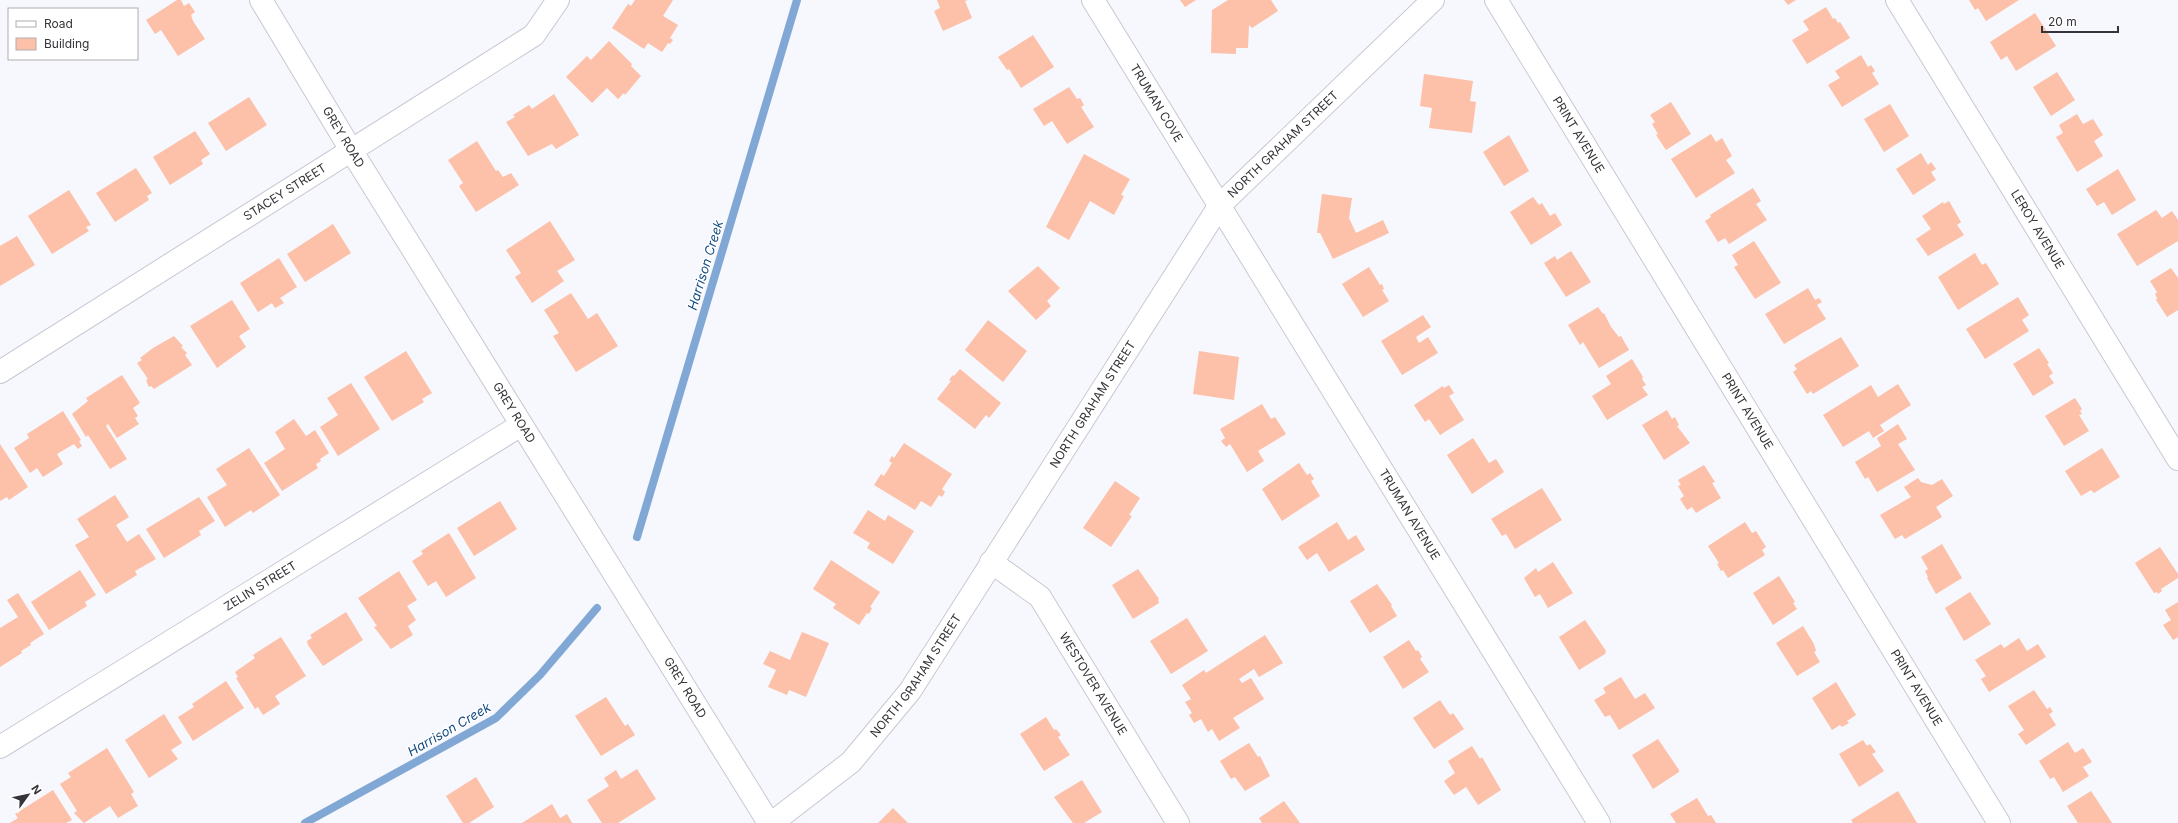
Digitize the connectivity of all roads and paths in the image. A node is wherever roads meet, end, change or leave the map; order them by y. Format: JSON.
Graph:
{"nodes":[{"id":1,"x":261,"y":0,"type":"edge"},
{"id":2,"x":558,"y":0,"type":"edge"},
{"id":3,"x":1093,"y":0,"type":"edge"},
{"id":4,"x":1433,"y":0,"type":"edge"},
{"id":5,"x":1496,"y":0,"type":"edge"},
{"id":6,"x":1897,"y":0,"type":"edge"},
{"id":7,"x":351,"y":150,"type":"junction"},
{"id":8,"x":1220,"y":205,"type":"junction"},
{"id":9,"x":0,"y":372,"type":"edge"},
{"id":10,"x":521,"y":425,"type":"junction"},
{"id":11,"x":2178,"y":459,"type":"edge"},
{"id":12,"x":991,"y":562,"type":"junction"},
{"id":13,"x":0,"y":747,"type":"edge"},
{"id":14,"x":771,"y":823,"type":"edge"},
{"id":15,"x":1178,"y":823,"type":"edge"},
{"id":16,"x":1599,"y":823,"type":"edge"},
{"id":17,"x":1999,"y":823,"type":"edge"}],
"edges":[{"from":1,"to":7,"type":"street","name":"GREY ROAD"},
{"from":2,"to":7,"type":"street","name":"STACEY STREET"},
{"from":3,"to":8,"type":"street","name":"TRUMAN COVE"},
{"from":4,"to":8,"type":"street","name":"NORTH GRAHAM STREET"},
{"from":5,"to":17,"type":"street","name":"PRINT AVENUE"},
{"from":6,"to":11,"type":"street","name":"LEROY AVENUE"},
{"from":7,"to":9,"type":"street","name":"STACEY STREET"},
{"from":7,"to":10,"type":"street","name":"GREY ROAD"},
{"from":8,"to":12,"type":"street","name":"NORTH GRAHAM STREET"},
{"from":8,"to":16,"type":"street","name":"TRUMAN AVENUE"},
{"from":10,"to":13,"type":"street","name":"ZELIN STREET"},
{"from":10,"to":14,"type":"street","name":"GREY ROAD"},
{"from":12,"to":14,"type":"street","name":"NORTH GRAHAM STREET"},
{"from":12,"to":15,"type":"street","name":"WESTOVER AVENUE"}]}
